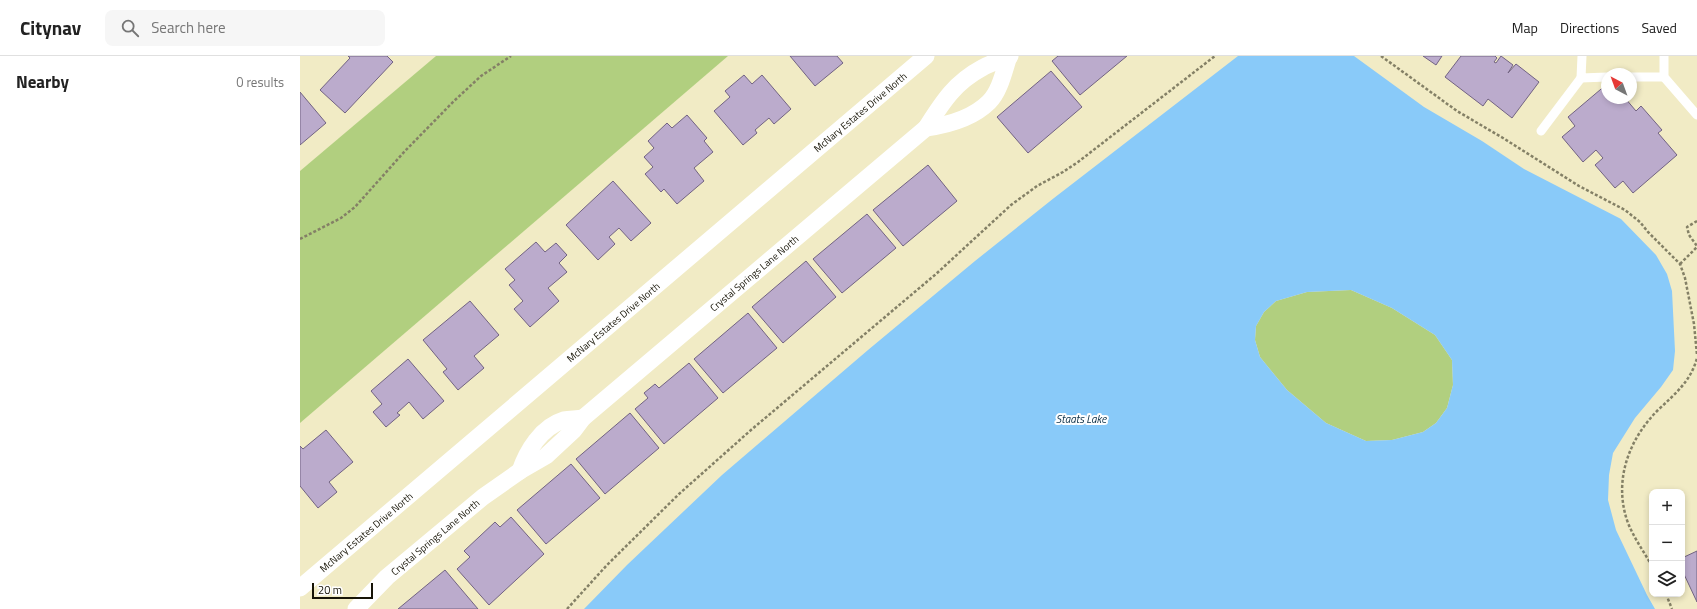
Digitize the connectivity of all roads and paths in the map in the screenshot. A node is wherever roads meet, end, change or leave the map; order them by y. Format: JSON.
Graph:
{"nodes":[{"id":1,"x":510,"y":56,"type":"edge"},
{"id":2,"x":926,"y":56,"type":"edge"},
{"id":3,"x":1010,"y":56,"type":"edge"},
{"id":4,"x":1215,"y":56,"type":"edge"},
{"id":5,"x":1381,"y":56,"type":"edge"},
{"id":6,"x":1582,"y":56,"type":"edge"},
{"id":7,"x":1664,"y":56,"type":"edge"},
{"id":8,"x":1601,"y":77,"type":"edge"},
{"id":9,"x":1637,"y":77,"type":"edge"},
{"id":10,"x":1664,"y":77,"type":"junction"},
{"id":11,"x":1582,"y":78,"type":"junction"},
{"id":12,"x":1697,"y":115,"type":"edge"},
{"id":13,"x":926,"y":128,"type":"junction"},
{"id":14,"x":1541,"y":131,"type":"dead end"},
{"id":15,"x":1697,"y":221,"type":"edge"},
{"id":16,"x":300,"y":238,"type":"edge"},
{"id":17,"x":1697,"y":246,"type":"edge"},
{"id":18,"x":1680,"y":264,"type":"junction"},
{"id":19,"x":1697,"y":356,"type":"edge"},
{"id":20,"x":1649,"y":561,"type":"edge"},
{"id":21,"x":300,"y":588,"type":"edge"},
{"id":22,"x":1667,"y":597,"type":"edge"},
{"id":23,"x":356,"y":609,"type":"edge"},
{"id":24,"x":567,"y":609,"type":"edge"},
{"id":25,"x":1672,"y":609,"type":"edge"}],
"edges":[{"from":1,"to":16,"type":"path"},
{"from":2,"to":21,"type":"street","name":"McNary Estates Drive North"},
{"from":3,"to":13,"type":"street","name":"Crystal Springs Lane North"},
{"from":3,"to":13,"type":"street","name":"Crystal Springs Lane North"},
{"from":4,"to":24,"type":"path"},
{"from":5,"to":18,"type":"path"},
{"from":6,"to":11,"type":"lane"},
{"from":7,"to":10,"type":"lane"},
{"from":8,"to":11,"type":"lane"},
{"from":9,"to":10,"type":"lane"},
{"from":10,"to":12,"type":"lane"},
{"from":11,"to":14,"type":"lane"},
{"from":13,"to":23,"type":"street","name":"Crystal Springs Lane North"},
{"from":15,"to":17,"type":"path"},
{"from":17,"to":18,"type":"path"},
{"from":18,"to":19,"type":"path"},
{"from":19,"to":20,"type":"path"},
{"from":22,"to":25,"type":"path"}]}
